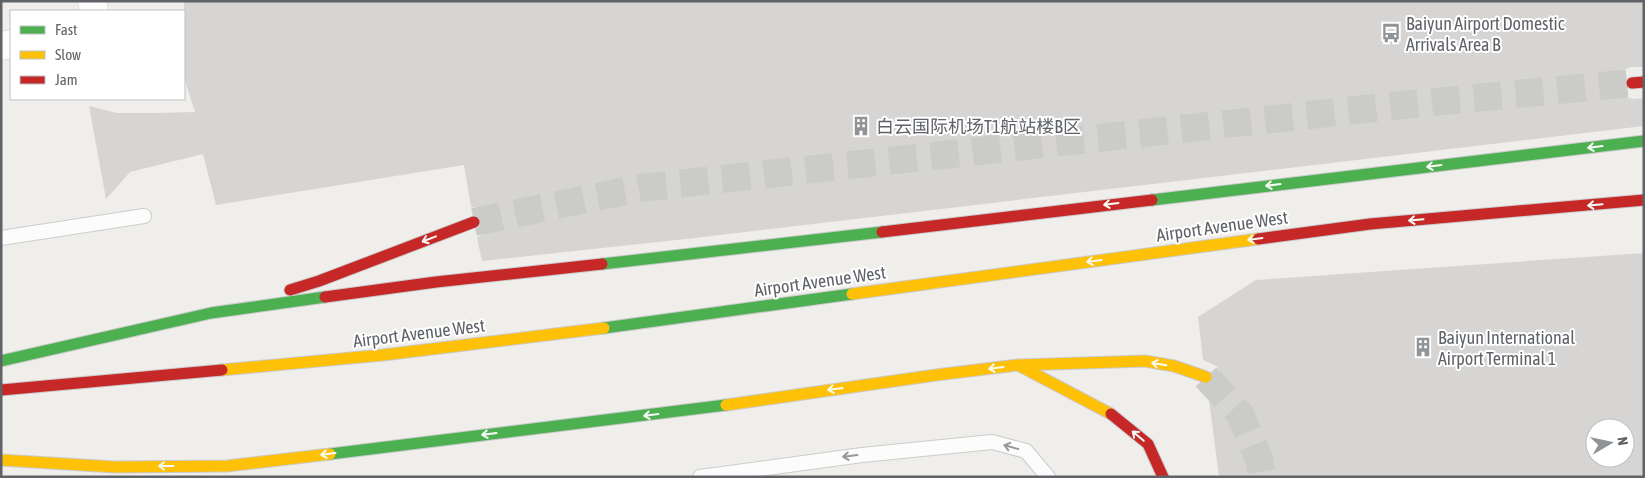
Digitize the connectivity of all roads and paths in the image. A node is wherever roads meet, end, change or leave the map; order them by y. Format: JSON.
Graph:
{"nodes":[{"id":1,"x":1644,"y":141,"type":"edge"},
{"id":2,"x":1644,"y":200,"type":"edge"},
{"id":3,"x":144,"y":216,"type":"dead end"},
{"id":4,"x":474,"y":222,"type":"tunnel mouth"},
{"id":5,"x":1,"y":238,"type":"edge"},
{"id":6,"x":211,"y":314,"type":"junction"},
{"id":7,"x":1,"y":361,"type":"edge"},
{"id":8,"x":1018,"y":365,"type":"junction"},
{"id":9,"x":1206,"y":377,"type":"tunnel mouth"},
{"id":10,"x":1,"y":390,"type":"edge"},
{"id":11,"x":1,"y":460,"type":"edge"},
{"id":12,"x":227,"y":466,"type":"junction"},
{"id":13,"x":197,"y":477,"type":"edge"},
{"id":14,"x":700,"y":477,"type":"edge"},
{"id":15,"x":1048,"y":477,"type":"edge"},
{"id":16,"x":1164,"y":477,"type":"edge"}],
"edges":[{"from":1,"to":6,"type":"main road","one_way":true},
{"from":2,"to":10,"type":"main road","name":"Airport Avenue West","one_way":true},
{"from":3,"to":5,"type":"lane"},
{"from":4,"to":6,"type":"main road","one_way":true},
{"from":6,"to":7,"type":"main road"},
{"from":9,"to":8,"type":"main road","one_way":true},
{"from":8,"to":12,"type":"main road","one_way":true},
{"from":16,"to":8,"type":"main road","one_way":true},
{"from":12,"to":11,"type":"main road","one_way":true},
{"from":12,"to":13,"type":"lane"},
{"from":15,"to":14,"type":"lane","one_way":true}]}
